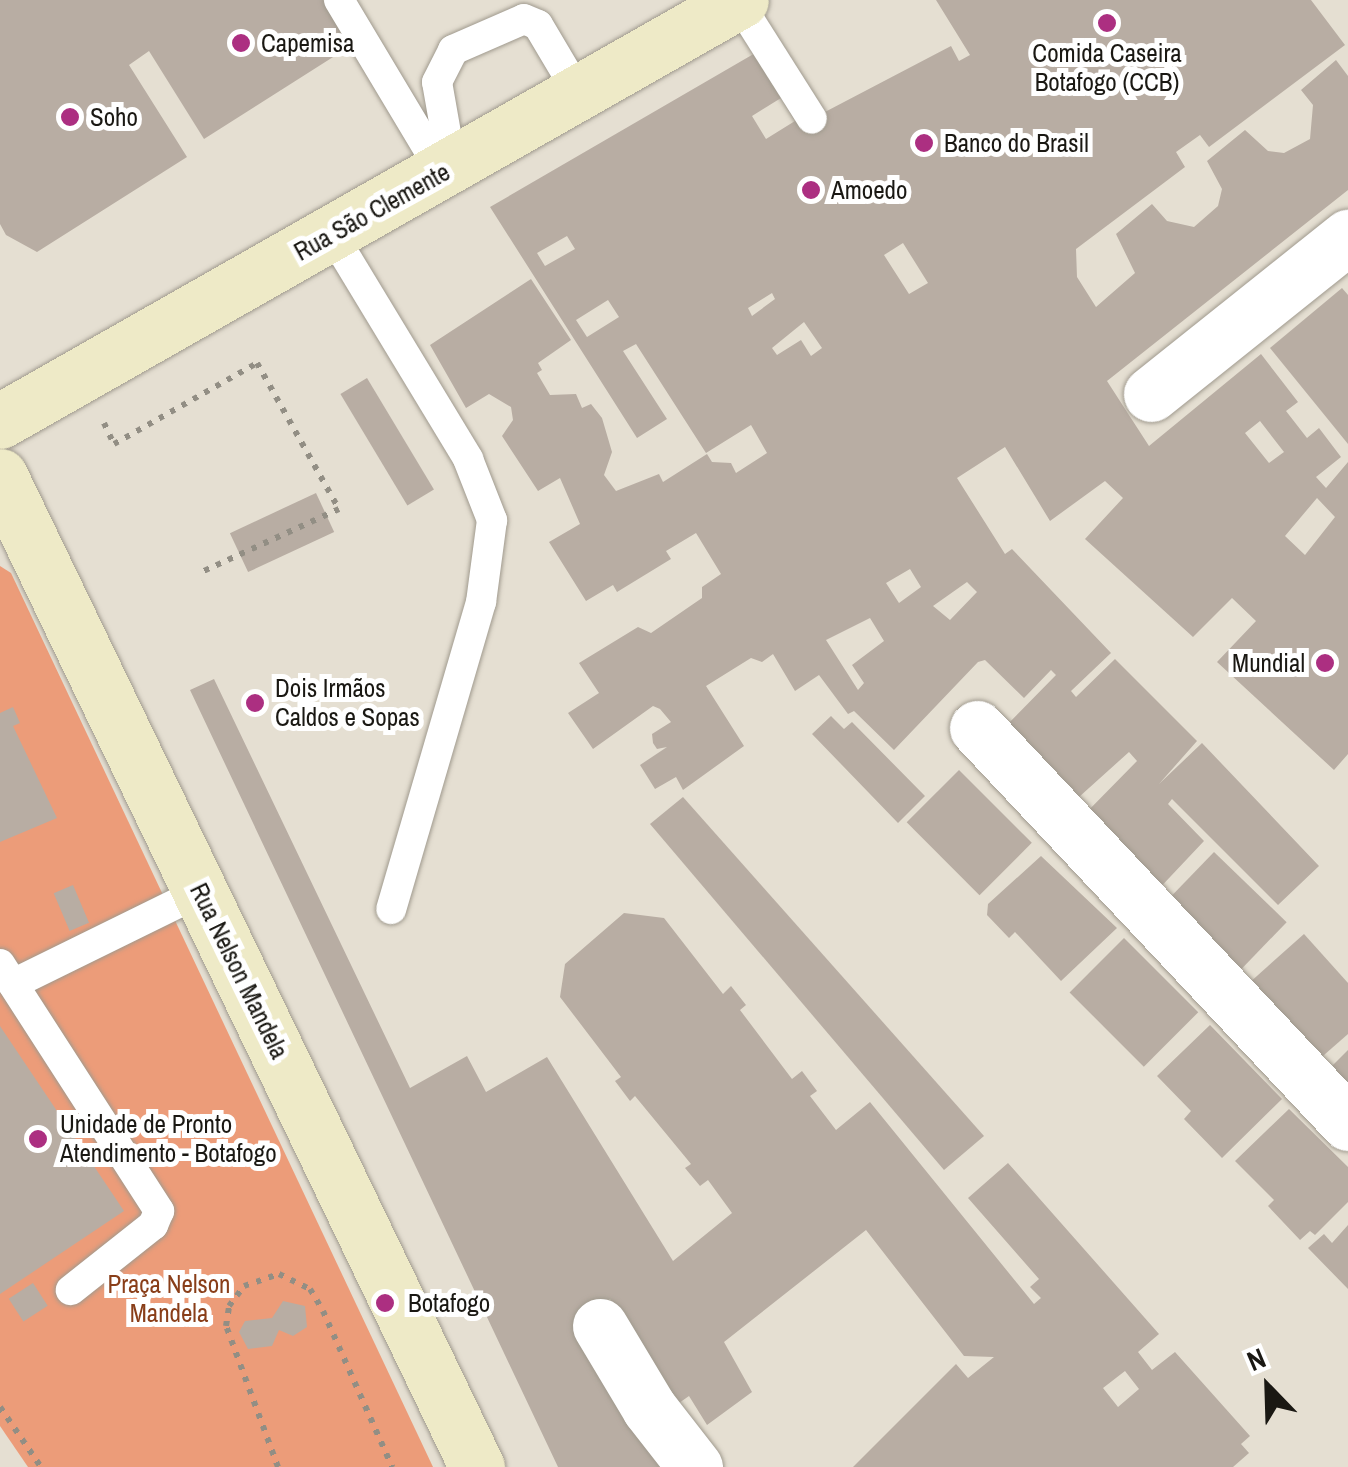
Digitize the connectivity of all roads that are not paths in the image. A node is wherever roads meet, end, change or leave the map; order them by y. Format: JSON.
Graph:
{"nodes":[{"id":1,"x":339,"y":0,"type":"edge"},
{"id":2,"x":740,"y":1,"type":"edge"},
{"id":3,"x":579,"y":94,"type":"junction"},
{"id":4,"x":812,"y":119,"type":"dead end"},
{"id":5,"x":447,"y":169,"type":"junction"},
{"id":6,"x":332,"y":234,"type":"junction"},
{"id":7,"x":1348,"y":237,"type":"edge"},
{"id":8,"x":1152,"y":394,"type":"dead end"},
{"id":9,"x":0,"y":421,"type":"edge"},
{"id":10,"x":0,"y":476,"type":"edge"},
{"id":11,"x":977,"y":728,"type":"dead end"},
{"id":12,"x":200,"y":892,"type":"junction"},
{"id":13,"x":390,"y":909,"type":"dead end"},
{"id":14,"x":6,"y":974,"type":"edge"},
{"id":15,"x":1348,"y":1122,"type":"edge"},
{"id":16,"x":71,"y":1290,"type":"dead end"},
{"id":17,"x":600,"y":1326,"type":"dead end"},
{"id":18,"x":477,"y":1467,"type":"edge"},
{"id":19,"x":695,"y":1467,"type":"edge"}],
"edges":[{"from":1,"to":5,"type":"lane"},
{"from":2,"to":3,"type":"street","name":"Rua São Clemente"},
{"from":2,"to":4,"type":"lane"},
{"from":3,"to":5,"type":"street","name":"Rua São Clemente"},
{"from":3,"to":5,"type":"lane"},
{"from":5,"to":6,"type":"street","name":"Rua São Clemente"},
{"from":6,"to":9,"type":"street","name":"Rua São Clemente"},
{"from":6,"to":13,"type":"lane"},
{"from":7,"to":8,"type":"street"},
{"from":10,"to":12,"type":"street","name":"Rua Nelson Mandela"},
{"from":11,"to":15,"type":"street"},
{"from":12,"to":14,"type":"lane"},
{"from":12,"to":18,"type":"street","name":"Rua Nelson Mandela"},
{"from":14,"to":16,"type":"lane"},
{"from":17,"to":19,"type":"street"}]}
